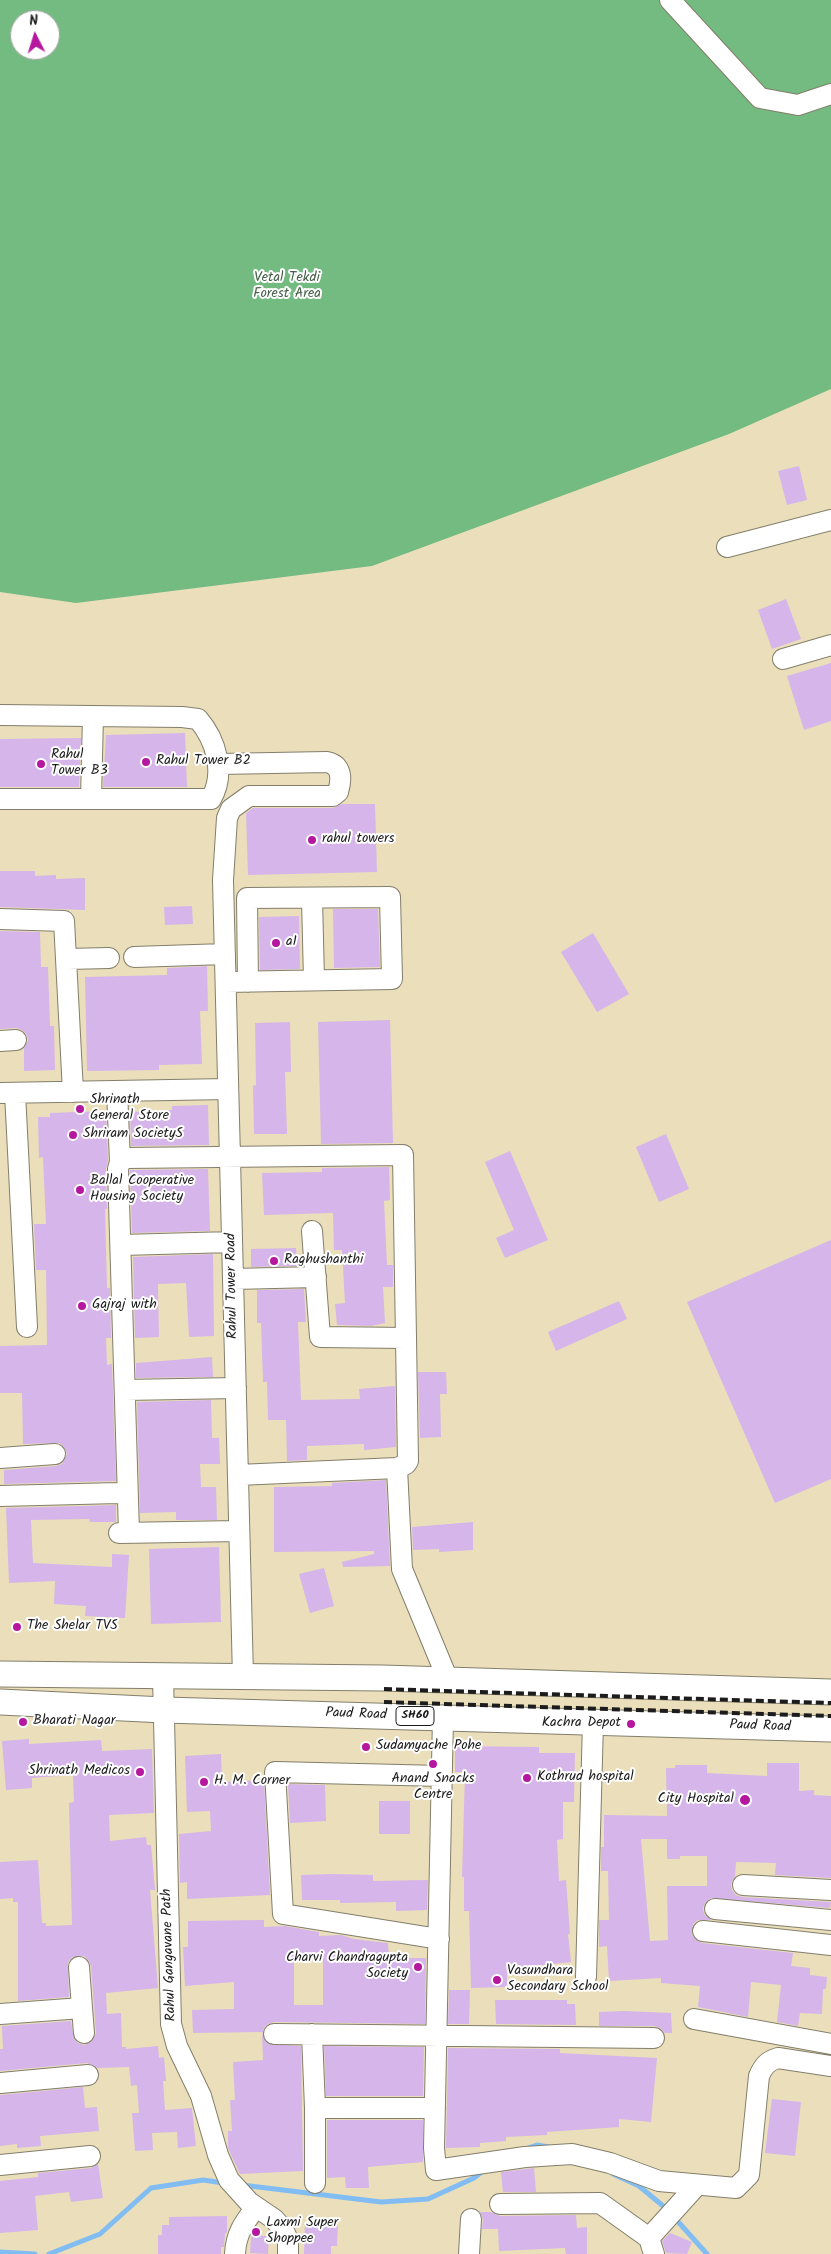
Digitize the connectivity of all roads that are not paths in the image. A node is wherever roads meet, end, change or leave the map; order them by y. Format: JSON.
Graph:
{"nodes":[{"id":1,"x":670,"y":0,"type":"edge"},
{"id":2,"x":831,"y":94,"type":"edge"},
{"id":3,"x":831,"y":520,"type":"edge"},
{"id":4,"x":727,"y":547,"type":"dead end"},
{"id":5,"x":831,"y":645,"type":"edge"},
{"id":6,"x":783,"y":659,"type":"dead end"},
{"id":7,"x":0,"y":715,"type":"edge"},
{"id":8,"x":93,"y":716,"type":"junction"},
{"id":9,"x":219,"y":764,"type":"junction"},
{"id":10,"x":0,"y":799,"type":"edge"},
{"id":11,"x":91,"y":799,"type":"junction"},
{"id":12,"x":312,"y":899,"type":"junction"},
{"id":13,"x":0,"y":919,"type":"edge"},
{"id":14,"x":225,"y":954,"type":"junction"},
{"id":15,"x":134,"y":957,"type":"dead end"},
{"id":16,"x":109,"y":958,"type":"dead end"},
{"id":17,"x":67,"y":960,"type":"junction"},
{"id":18,"x":314,"y":980,"type":"junction"},
{"id":19,"x":226,"y":982,"type":"junction"},
{"id":20,"x":248,"y":982,"type":"junction"},
{"id":21,"x":228,"y":1089,"type":"junction"},
{"id":22,"x":117,"y":1091,"type":"junction"},
{"id":23,"x":73,"y":1092,"type":"junction"},
{"id":24,"x":8,"y":1093,"type":"edge"},
{"id":25,"x":229,"y":1158,"type":"junction"},
{"id":26,"x":120,"y":1162,"type":"junction"},
{"id":27,"x":312,"y":1231,"type":"dead end"},
{"id":28,"x":232,"y":1242,"type":"junction"},
{"id":29,"x":120,"y":1245,"type":"junction"},
{"id":30,"x":316,"y":1277,"type":"junction"},
{"id":31,"x":233,"y":1279,"type":"junction"},
{"id":32,"x":27,"y":1327,"type":"dead end"},
{"id":33,"x":406,"y":1338,"type":"junction"},
{"id":34,"x":236,"y":1388,"type":"junction"},
{"id":35,"x":125,"y":1390,"type":"junction"},
{"id":36,"x":55,"y":1454,"type":"dead end"},
{"id":37,"x":0,"y":1458,"type":"edge"},
{"id":38,"x":398,"y":1468,"type":"junction"},
{"id":39,"x":238,"y":1475,"type":"junction"},
{"id":40,"x":118,"y":1493,"type":"dead end"},
{"id":41,"x":0,"y":1496,"type":"edge"},
{"id":42,"x":239,"y":1531,"type":"junction"},
{"id":43,"x":0,"y":1674,"type":"edge"},
{"id":44,"x":164,"y":1676,"type":"junction"},
{"id":45,"x":243,"y":1677,"type":"junction"},
{"id":46,"x":448,"y":1680,"type":"junction"},
{"id":47,"x":831,"y":1692,"type":"edge"},
{"id":48,"x":0,"y":1702,"type":"edge"},
{"id":49,"x":164,"y":1710,"type":"junction"},
{"id":50,"x":443,"y":1717,"type":"junction"},
{"id":51,"x":593,"y":1722,"type":"junction"},
{"id":52,"x":831,"y":1729,"type":"edge"},
{"id":53,"x":442,"y":1776,"type":"junction"},
{"id":54,"x":743,"y":1885,"type":"dead end"},
{"id":55,"x":831,"y":1890,"type":"edge"},
{"id":56,"x":715,"y":1909,"type":"dead end"},
{"id":57,"x":831,"y":1920,"type":"edge"},
{"id":58,"x":703,"y":1931,"type":"dead end"},
{"id":59,"x":439,"y":1939,"type":"junction"},
{"id":60,"x":831,"y":1945,"type":"edge"},
{"id":61,"x":80,"y":1966,"type":"dead end"},
{"id":62,"x":586,"y":1977,"type":"dead end"},
{"id":63,"x":82,"y":2008,"type":"junction"},
{"id":64,"x":0,"y":2014,"type":"edge"},
{"id":65,"x":694,"y":2020,"type":"dead end"},
{"id":66,"x":84,"y":2033,"type":"dead end"},
{"id":67,"x":274,"y":2034,"type":"dead end"},
{"id":68,"x":312,"y":2034,"type":"junction"},
{"id":69,"x":436,"y":2036,"type":"junction"},
{"id":70,"x":654,"y":2038,"type":"dead end"},
{"id":71,"x":831,"y":2044,"type":"edge"},
{"id":72,"x":831,"y":2066,"type":"edge"},
{"id":73,"x":88,"y":2075,"type":"dead end"},
{"id":74,"x":0,"y":2083,"type":"edge"},
{"id":75,"x":315,"y":2108,"type":"junction"},
{"id":76,"x":435,"y":2108,"type":"junction"},
{"id":77,"x":90,"y":2156,"type":"dead end"},
{"id":78,"x":0,"y":2165,"type":"edge"},
{"id":79,"x":316,"y":2183,"type":"dead end"},
{"id":80,"x":697,"y":2185,"type":"junction"},
{"id":81,"x":253,"y":2204,"type":"junction"},
{"id":82,"x":500,"y":2204,"type":"dead end"},
{"id":83,"x":471,"y":2219,"type":"dead end"},
{"id":84,"x":654,"y":2240,"type":"edge"},
{"id":85,"x":235,"y":2254,"type":"edge"},
{"id":86,"x":288,"y":2254,"type":"edge"},
{"id":87,"x":469,"y":2254,"type":"edge"}],
"edges":[{"from":1,"to":2,"type":"street"},
{"from":3,"to":4,"type":"street"},
{"from":5,"to":6,"type":"street"},
{"from":7,"to":8,"type":"street"},
{"from":8,"to":9,"type":"street"},
{"from":8,"to":11,"type":"street"},
{"from":9,"to":11,"type":"street"},
{"from":9,"to":14,"type":"street","name":"Rahul Tower Road"},
{"from":10,"to":11,"type":"street"},
{"from":12,"to":18,"type":"street"},
{"from":12,"to":18,"type":"street"},
{"from":12,"to":20,"type":"street"},
{"from":13,"to":17,"type":"street"},
{"from":14,"to":15,"type":"street"},
{"from":14,"to":19,"type":"street","name":"Rahul Tower Road"},
{"from":16,"to":17,"type":"street"},
{"from":17,"to":23,"type":"street"},
{"from":18,"to":20,"type":"street"},
{"from":19,"to":20,"type":"street"},
{"from":19,"to":21,"type":"street","name":"Rahul Tower Road"},
{"from":21,"to":22,"type":"street"},
{"from":21,"to":25,"type":"street","name":"Rahul Tower Road"},
{"from":22,"to":23,"type":"street"},
{"from":22,"to":26,"type":"street"},
{"from":23,"to":24,"type":"street"},
{"from":24,"to":32,"type":"street"},
{"from":25,"to":26,"type":"street"},
{"from":25,"to":28,"type":"street","name":"Rahul Tower Road"},
{"from":25,"to":33,"type":"street"},
{"from":26,"to":29,"type":"street"},
{"from":27,"to":30,"type":"street"},
{"from":28,"to":29,"type":"street"},
{"from":28,"to":31,"type":"street","name":"Rahul Tower Road"},
{"from":29,"to":35,"type":"street"},
{"from":30,"to":31,"type":"street"},
{"from":30,"to":33,"type":"street"},
{"from":31,"to":34,"type":"street","name":"Rahul Tower Road"},
{"from":33,"to":38,"type":"street"},
{"from":34,"to":35,"type":"street"},
{"from":34,"to":39,"type":"street","name":"Rahul Tower Road"},
{"from":35,"to":42,"type":"street"},
{"from":36,"to":37,"type":"street"},
{"from":38,"to":39,"type":"street"},
{"from":38,"to":46,"type":"street"},
{"from":39,"to":42,"type":"street","name":"Rahul Tower Road"},
{"from":40,"to":41,"type":"street"},
{"from":42,"to":45,"type":"street","name":"Rahul Tower Road"},
{"from":43,"to":44,"type":"main road"},
{"from":44,"to":45,"type":"main road"},
{"from":44,"to":49,"type":"street","name":"Rahul Gangavane Path"},
{"from":45,"to":46,"type":"main road"},
{"from":46,"to":47,"type":"main road"},
{"from":48,"to":49,"type":"main road","name":"Paud Road","number":"SH60"},
{"from":49,"to":50,"type":"main road","name":"Paud Road","number":"SH60"},
{"from":49,"to":81,"type":"street","name":"Rahul Gangavane Path"},
{"from":50,"to":51,"type":"main road","name":"Paud Road","number":"SH60"},
{"from":50,"to":53,"type":"street"},
{"from":51,"to":52,"type":"main road","name":"Paud Road","number":"SH60"},
{"from":51,"to":62,"type":"street"},
{"from":53,"to":59,"type":"street"},
{"from":53,"to":59,"type":"street"},
{"from":54,"to":55,"type":"street"},
{"from":56,"to":57,"type":"street"},
{"from":58,"to":60,"type":"street"},
{"from":59,"to":69,"type":"street"},
{"from":61,"to":63,"type":"street"},
{"from":63,"to":64,"type":"street"},
{"from":63,"to":66,"type":"street"},
{"from":65,"to":71,"type":"street"},
{"from":67,"to":68,"type":"street"},
{"from":68,"to":69,"type":"street"},
{"from":68,"to":75,"type":"street"},
{"from":69,"to":70,"type":"street"},
{"from":69,"to":76,"type":"street"},
{"from":72,"to":80,"type":"street"},
{"from":73,"to":74,"type":"street"},
{"from":75,"to":76,"type":"street"},
{"from":75,"to":79,"type":"street"},
{"from":76,"to":80,"type":"street"},
{"from":77,"to":78,"type":"street"},
{"from":80,"to":84,"type":"street"},
{"from":81,"to":85,"type":"street"},
{"from":81,"to":86,"type":"street","name":"Rahul Gangavane Path"},
{"from":82,"to":84,"type":"street"},
{"from":83,"to":87,"type":"street"}]}
